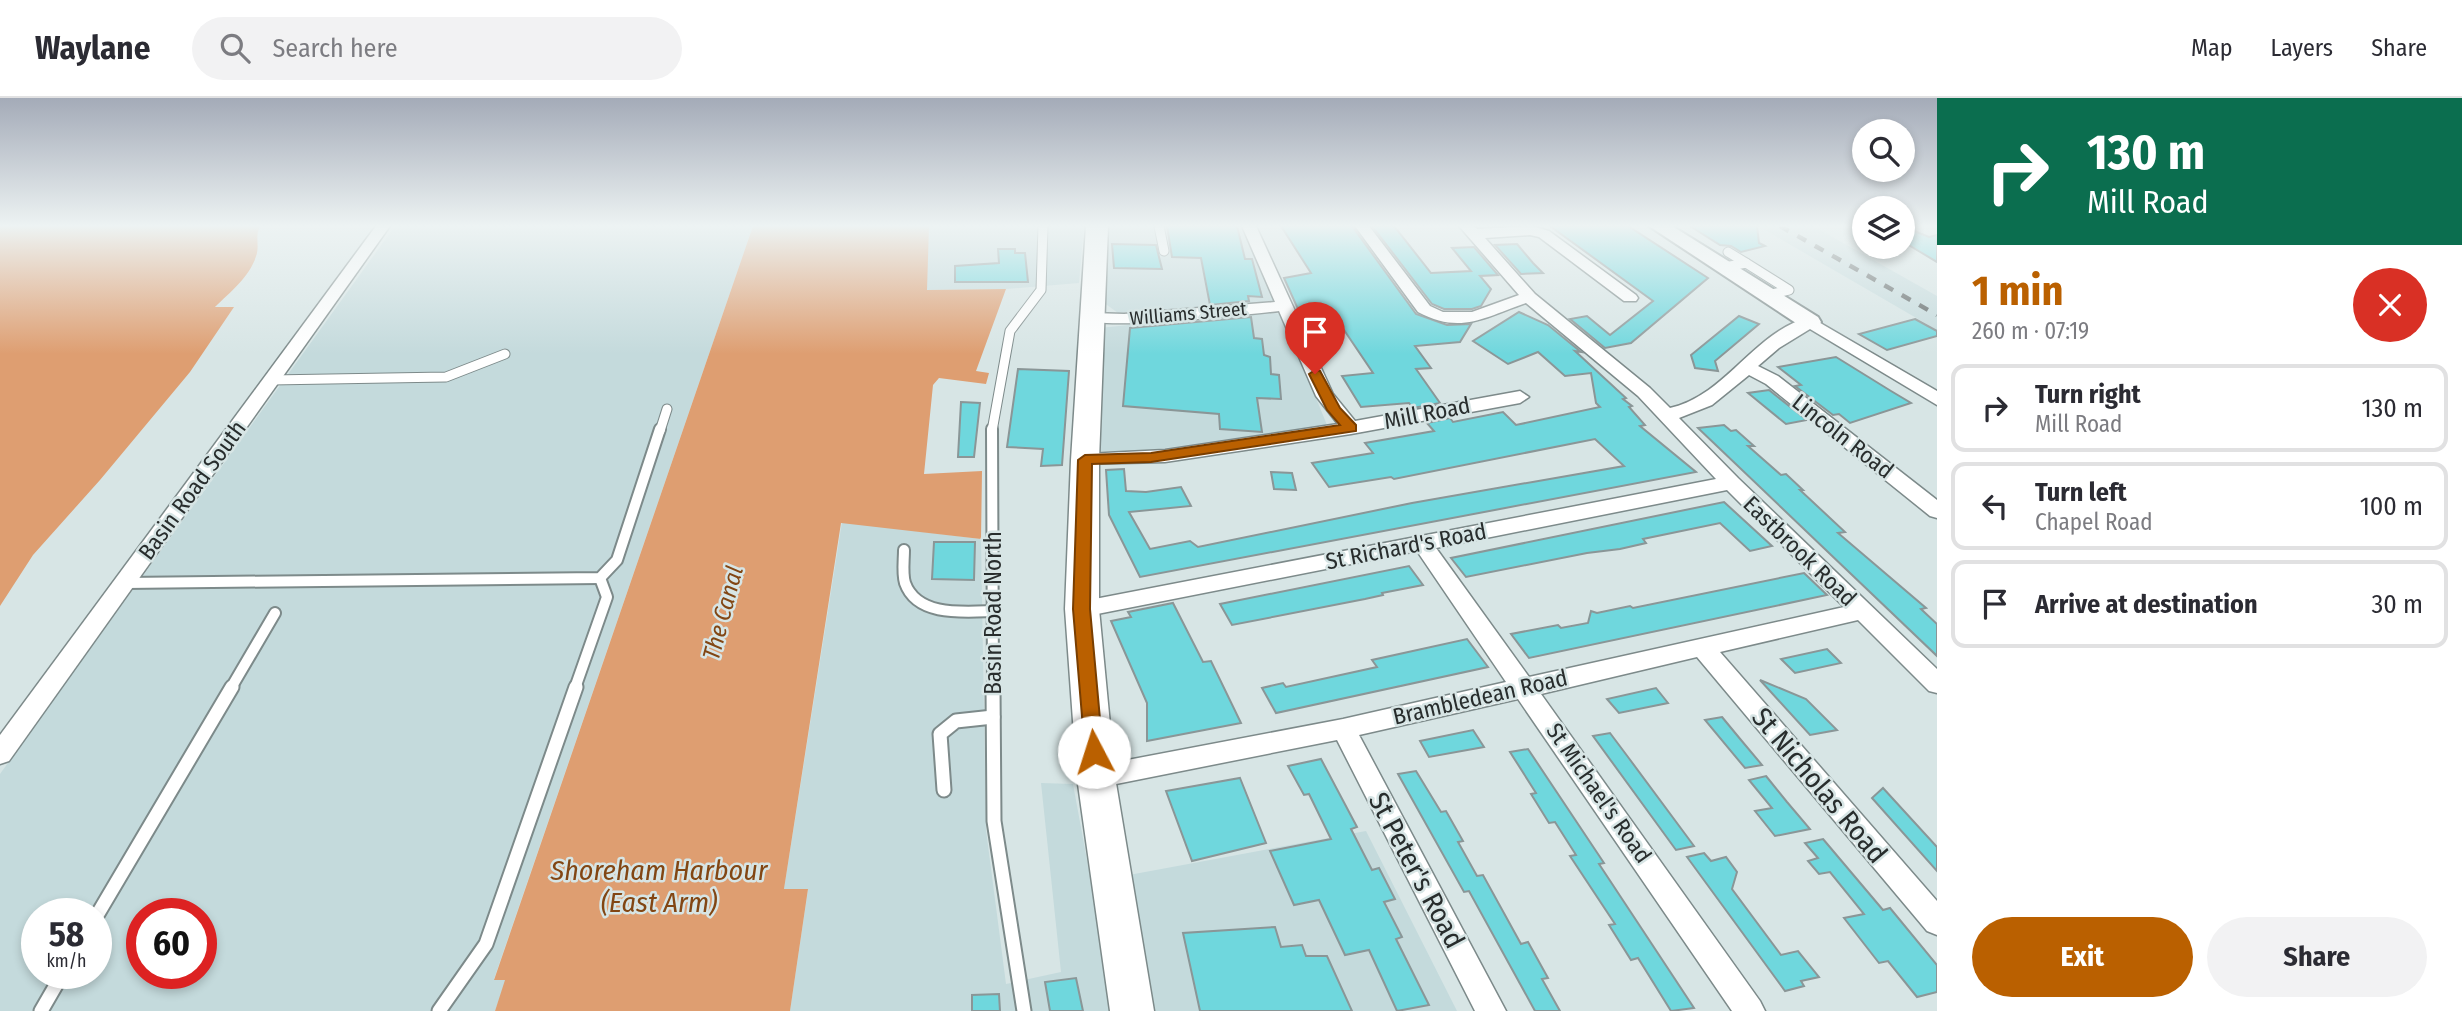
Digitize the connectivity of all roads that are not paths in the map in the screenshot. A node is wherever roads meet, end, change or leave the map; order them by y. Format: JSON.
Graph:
{"nodes":[{"id":1,"x":352,"y":269,"type":"edge"},
{"id":2,"x":1043,"y":269,"type":"edge"},
{"id":3,"x":1094,"y":269,"type":"edge"},
{"id":4,"x":1268,"y":269,"type":"edge"},
{"id":5,"x":1394,"y":269,"type":"edge"},
{"id":6,"x":1504,"y":269,"type":"edge"},
{"id":7,"x":1591,"y":269,"type":"edge"},
{"id":8,"x":1744,"y":269,"type":"edge"},
{"id":9,"x":1778,"y":293,"type":"junction"},
{"id":10,"x":1799,"y":295,"type":"dead end"},
{"id":11,"x":1529,"y":297,"type":"junction"},
{"id":12,"x":1630,"y":298,"type":"dead end"},
{"id":13,"x":1285,"y":306,"type":"junction"},
{"id":14,"x":1091,"y":318,"type":"junction"},
{"id":15,"x":1810,"y":322,"type":"junction"},
{"id":16,"x":505,"y":354,"type":"dead end"},
{"id":17,"x":1746,"y":367,"type":"junction"},
{"id":18,"x":271,"y":380,"type":"junction"},
{"id":19,"x":1520,"y":397,"type":"dead end"},
{"id":20,"x":1937,"y":398,"type":"edge"},
{"id":21,"x":667,"y":409,"type":"dead end"},
{"id":22,"x":1666,"y":415,"type":"junction"},
{"id":23,"x":1351,"y":428,"type":"junction"},
{"id":24,"x":1085,"y":460,"type":"junction"},
{"id":25,"x":1731,"y":483,"type":"junction"},
{"id":26,"x":1937,"y":511,"type":"edge"},
{"id":27,"x":1421,"y":542,"type":"junction"},
{"id":28,"x":904,"y":550,"type":"dead end"},
{"id":29,"x":600,"y":578,"type":"junction"},
{"id":30,"x":125,"y":583,"type":"junction"},
{"id":31,"x":1082,"y":609,"type":"junction"},
{"id":32,"x":993,"y":611,"type":"junction"},
{"id":33,"x":1862,"y":611,"type":"junction"},
{"id":34,"x":275,"y":613,"type":"dead end"},
{"id":35,"x":1703,"y":648,"type":"junction"},
{"id":36,"x":1937,"y":684,"type":"edge"},
{"id":37,"x":1525,"y":686,"type":"junction"},
{"id":38,"x":993,"y":717,"type":"junction"},
{"id":39,"x":1343,"y":729,"type":"junction"},
{"id":40,"x":0,"y":754,"type":"edge"},
{"id":41,"x":1096,"y":777,"type":"junction"},
{"id":42,"x":944,"y":790,"type":"dead end"},
{"id":43,"x":107,"y":898,"type":"edge"},
{"id":44,"x":1937,"y":922,"type":"edge"},
{"id":45,"x":54,"y":989,"type":"edge"},
{"id":46,"x":41,"y":1011,"type":"edge"},
{"id":47,"x":439,"y":1011,"type":"edge"},
{"id":48,"x":1024,"y":1011,"type":"edge"},
{"id":49,"x":1132,"y":1011,"type":"edge"},
{"id":50,"x":1491,"y":1011,"type":"edge"},
{"id":51,"x":1750,"y":1011,"type":"edge"}],
"edges":[{"from":1,"to":18,"type":"street","name":"Basin Road South"},
{"from":2,"to":32,"type":"lane","name":"Basin Road North"},
{"from":3,"to":14,"type":"main road"},
{"from":4,"to":13,"type":"street"},
{"from":5,"to":11,"type":"street"},
{"from":6,"to":11,"type":"street","name":"Eastbrook Road"},
{"from":7,"to":12,"type":"street"},
{"from":8,"to":9,"type":"street"},
{"from":9,"to":10,"type":"lane"},
{"from":9,"to":15,"type":"street"},
{"from":11,"to":22,"type":"street","name":"Eastbrook Road"},
{"from":13,"to":14,"type":"street","name":"Williams Street"},
{"from":13,"to":23,"type":"street"},
{"from":14,"to":24,"type":"main road"},
{"from":15,"to":17,"type":"street"},
{"from":15,"to":20,"type":"street"},
{"from":16,"to":18,"type":"lane"},
{"from":17,"to":22,"type":"street"},
{"from":17,"to":26,"type":"street","name":"Lincoln Road"},
{"from":18,"to":30,"type":"street","name":"Basin Road South"},
{"from":19,"to":23,"type":"street","name":"Mill Road"},
{"from":21,"to":29,"type":"lane"},
{"from":22,"to":25,"type":"street","name":"Eastbrook Road"},
{"from":23,"to":24,"type":"street","name":"Mill Road"},
{"from":24,"to":31,"type":"main road"},
{"from":25,"to":27,"type":"street","name":"St Richard's Road"},
{"from":25,"to":33,"type":"street","name":"Eastbrook Road"},
{"from":27,"to":31,"type":"street","name":"St Richard's Road"},
{"from":27,"to":37,"type":"street","name":"St Michael's Road"},
{"from":28,"to":32,"type":"lane"},
{"from":29,"to":30,"type":"lane"},
{"from":29,"to":47,"type":"lane"},
{"from":30,"to":40,"type":"street","name":"Basin Road South"},
{"from":31,"to":41,"type":"main road"},
{"from":32,"to":38,"type":"lane","name":"Basin Road North"},
{"from":33,"to":35,"type":"street","name":"Brambledean Road"},
{"from":33,"to":36,"type":"street","name":"Eastbrook Road"},
{"from":34,"to":43,"type":"lane"},
{"from":35,"to":37,"type":"street","name":"Brambledean Road"},
{"from":35,"to":44,"type":"street","name":"St Nicholas Road"},
{"from":37,"to":39,"type":"street","name":"Brambledean Road"},
{"from":37,"to":51,"type":"street","name":"St Michael's Road"},
{"from":38,"to":42,"type":"lane"},
{"from":38,"to":48,"type":"lane","name":"Basin Road North"},
{"from":39,"to":41,"type":"street","name":"Brambledean Road"},
{"from":39,"to":50,"type":"street","name":"St Peter's Road"},
{"from":41,"to":49,"type":"main road"},
{"from":45,"to":46,"type":"lane"}]}
